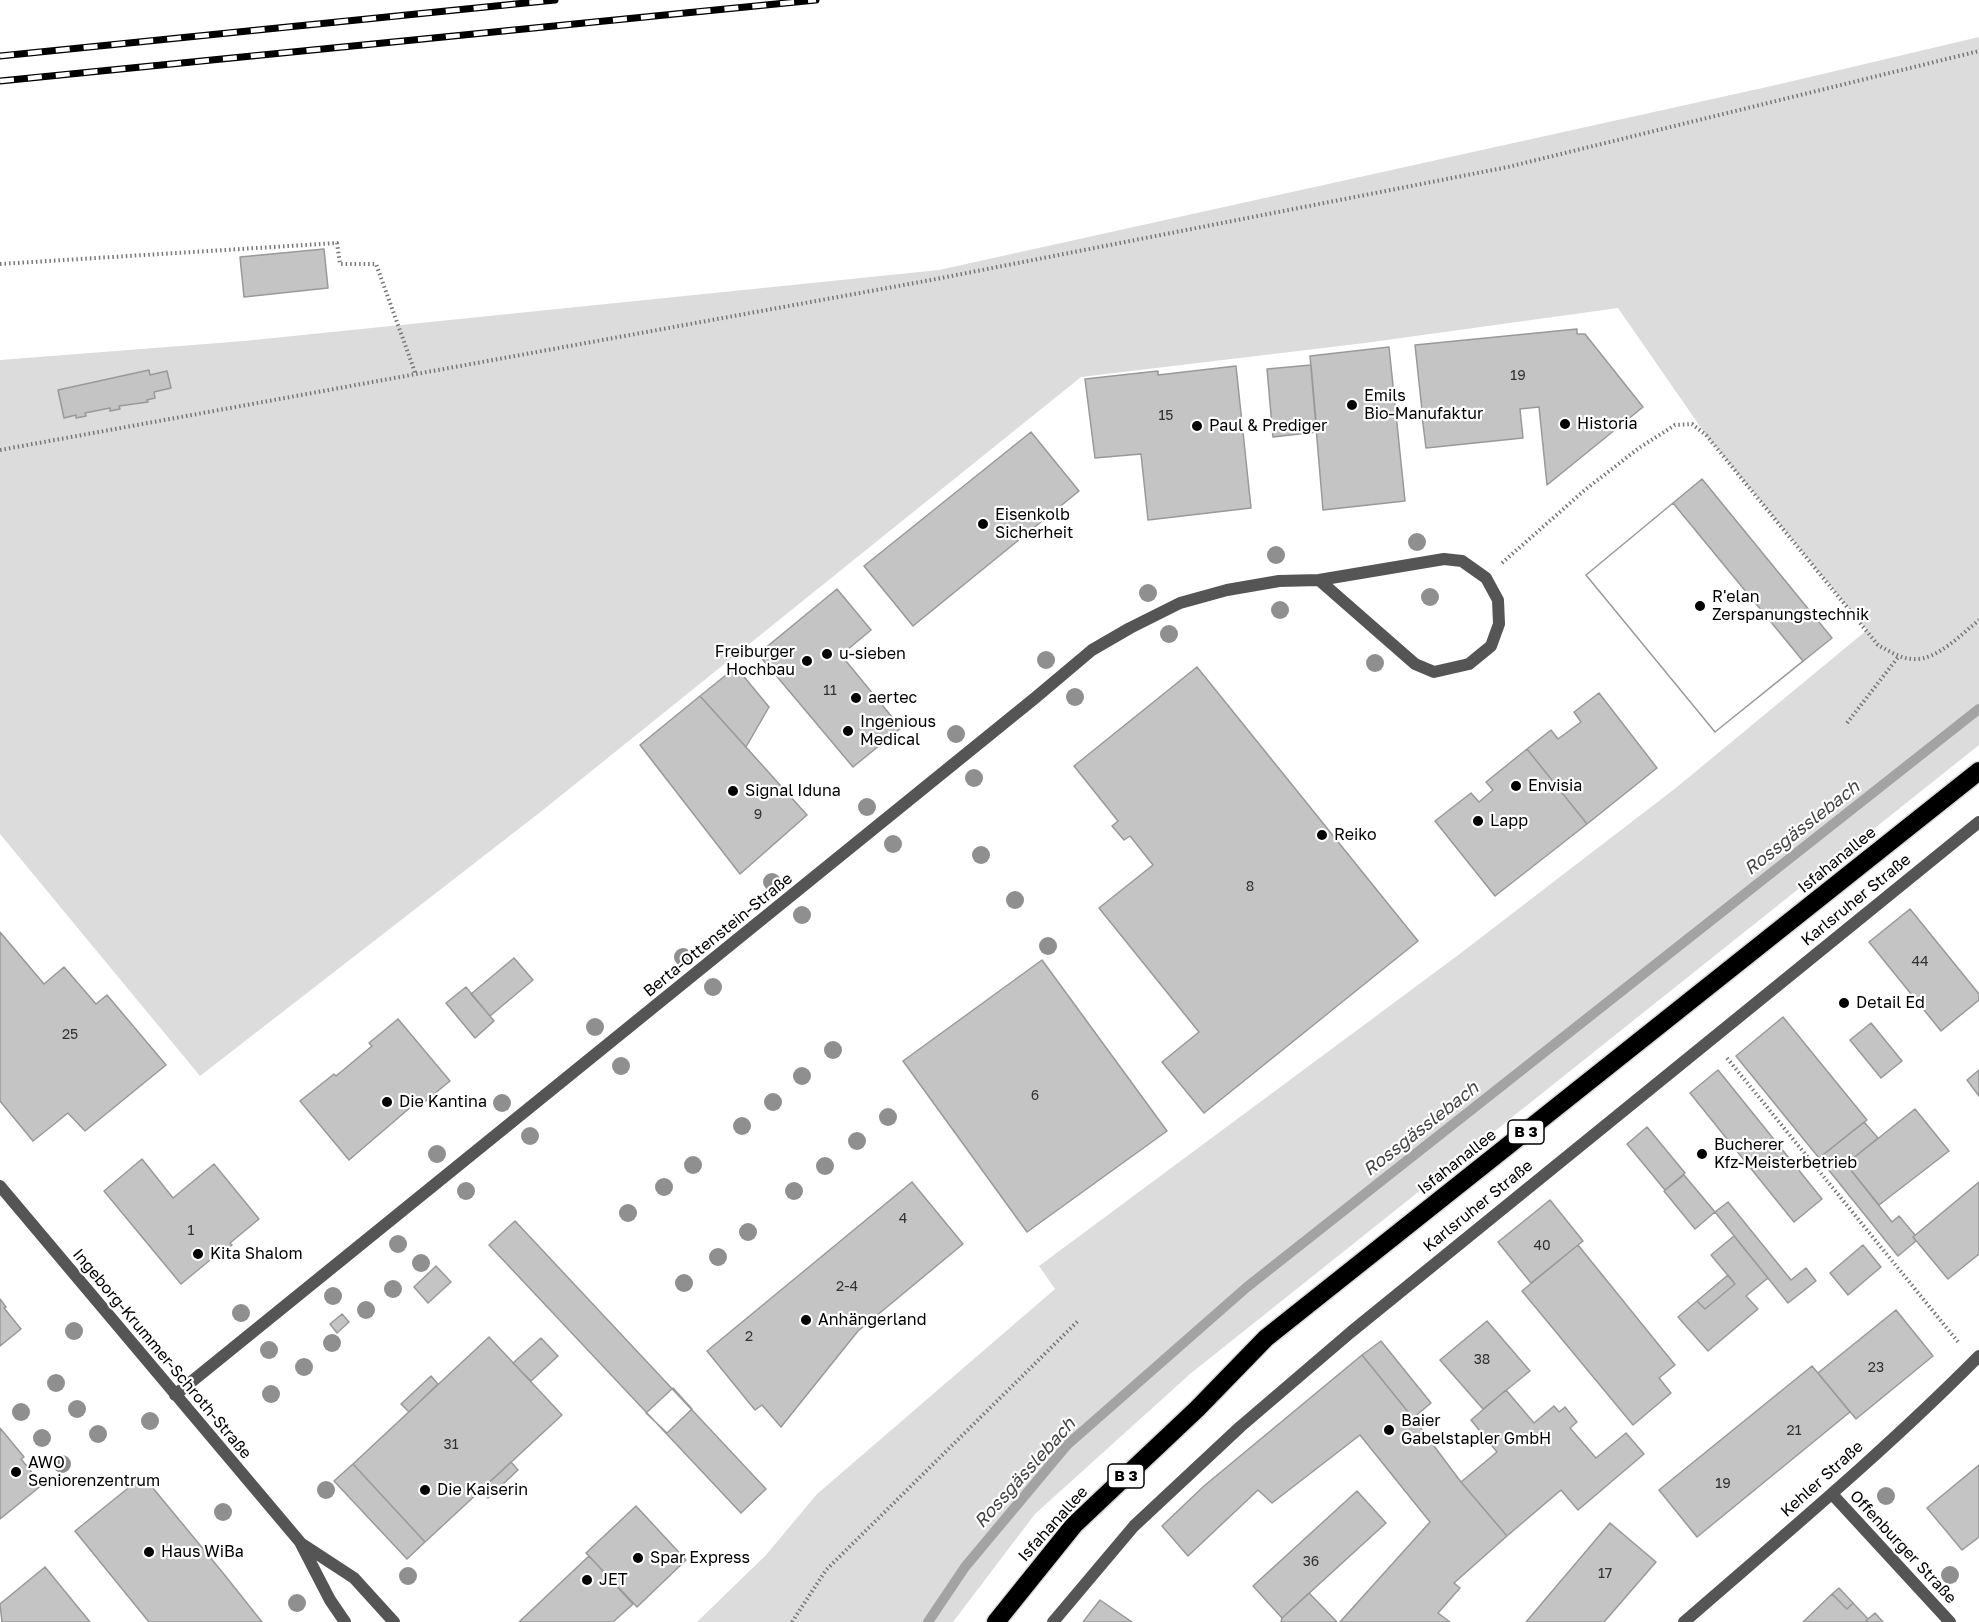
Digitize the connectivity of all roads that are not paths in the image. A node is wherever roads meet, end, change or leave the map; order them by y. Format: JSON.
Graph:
{"nodes":[{"id":1,"x":1319,"y":580,"type":"junction"},
{"id":2,"x":1979,"y":771,"type":"edge"},
{"id":3,"x":1979,"y":822,"type":"edge"},
{"id":4,"x":0,"y":1186,"type":"edge"},
{"id":5,"x":1977,"y":1359,"type":"edge"},
{"id":6,"x":175,"y":1395,"type":"junction"},
{"id":7,"x":1832,"y":1494,"type":"junction"},
{"id":8,"x":300,"y":1542,"type":"junction"},
{"id":9,"x":345,"y":1622,"type":"edge"},
{"id":10,"x":394,"y":1622,"type":"edge"},
{"id":11,"x":996,"y":1622,"type":"edge"},
{"id":12,"x":1053,"y":1622,"type":"edge"},
{"id":13,"x":1684,"y":1622,"type":"edge"},
{"id":14,"x":1950,"y":1622,"type":"edge"}],
"edges":[{"from":1,"to":1,"type":"street","name":"Berta-Ottenstein-Straße"},
{"from":1,"to":6,"type":"street","name":"Berta-Ottenstein-Straße"},
{"from":2,"to":11,"type":"highway","name":"Isfahanallee","number":"B 3"},
{"from":3,"to":12,"type":"street","name":"Karlsruher Straße"},
{"from":4,"to":6,"type":"street","name":"Ingeborg-Krummer-Schroth-Straße"},
{"from":5,"to":7,"type":"street","name":"Kehler Straße"},
{"from":6,"to":8,"type":"street","name":"Ingeborg-Krummer-Schroth-Straße"},
{"from":7,"to":13,"type":"street","name":"Kehler Straße"},
{"from":7,"to":14,"type":"street","name":"Offenburger Straße"},
{"from":8,"to":9,"type":"street","name":"Ingeborg-Krummer-Schroth-Straße"},
{"from":8,"to":10,"type":"street","name":"Ingeborg-Krummer-Schroth-Straße"}]}
